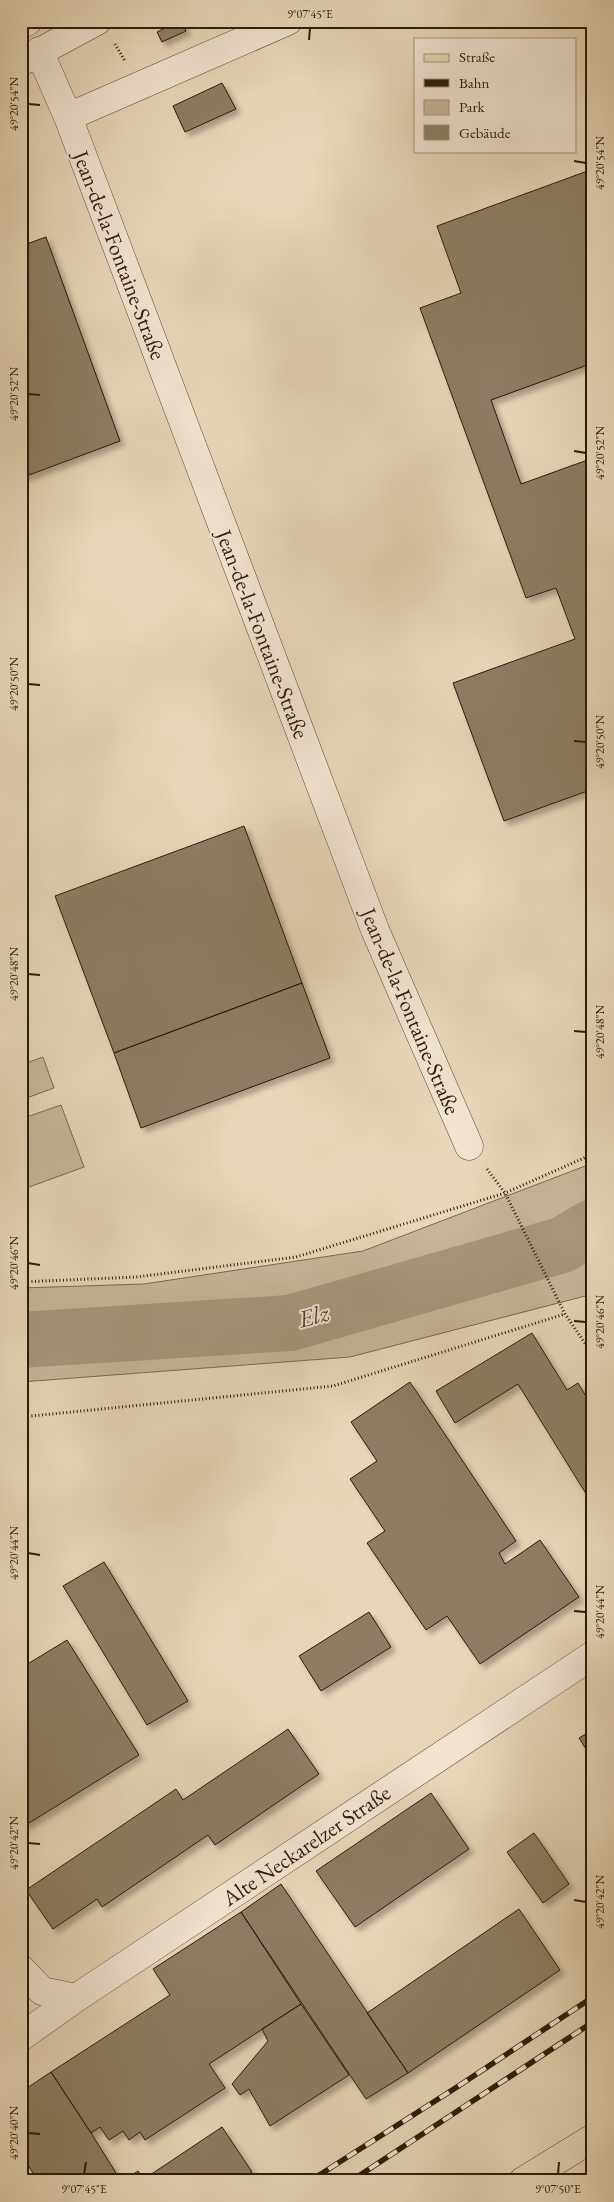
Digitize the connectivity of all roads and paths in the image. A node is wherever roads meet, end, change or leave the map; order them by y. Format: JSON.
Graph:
{"nodes":[{"id":1,"x":28,"y":21,"type":"edge"},
{"id":2,"x":288,"y":21,"type":"edge"},
{"id":3,"x":21,"y":25,"type":"edge"},
{"id":4,"x":104,"y":30,"type":"edge"},
{"id":5,"x":30,"y":56,"type":"edge"},
{"id":6,"x":140,"y":87,"type":"junction"},
{"id":7,"x":68,"y":117,"type":"junction"},
{"id":8,"x":469,"y":1146,"type":"dead end"},
{"id":9,"x":593,"y":1154,"type":"edge"},
{"id":10,"x":505,"y":1193,"type":"junction"},
{"id":11,"x":21,"y":1282,"type":"edge"},
{"id":12,"x":565,"y":1314,"type":"junction"},
{"id":13,"x":593,"y":1355,"type":"edge"},
{"id":14,"x":21,"y":1417,"type":"edge"},
{"id":15,"x":593,"y":1655,"type":"edge"},
{"id":16,"x":21,"y":1970,"type":"edge"},
{"id":17,"x":76,"y":1998,"type":"junction"},
{"id":18,"x":21,"y":2037,"type":"edge"},
{"id":19,"x":593,"y":2138,"type":"edge"},
{"id":20,"x":523,"y":2181,"type":"edge"}],
"edges":[{"from":1,"to":3,"type":"street"},
{"from":2,"to":6,"type":"street"},
{"from":4,"to":5,"type":"street"},
{"from":4,"to":6,"type":"path"},
{"from":5,"to":7,"type":"street","name":"Jean-de-la-Fontaine-Straße"},
{"from":6,"to":7,"type":"street"},
{"from":7,"to":8,"type":"street","name":"Jean-de-la-Fontaine-Straße"},
{"from":9,"to":10,"type":"path"},
{"from":10,"to":11,"type":"path"},
{"from":10,"to":12,"type":"path"},
{"from":12,"to":13,"type":"path"},
{"from":12,"to":14,"type":"path"},
{"from":15,"to":17,"type":"street","name":"Alte Neckarelzer Straße"},
{"from":16,"to":17,"type":"street"},
{"from":17,"to":18,"type":"street","name":"Alte Neckarelzer Straße"},
{"from":19,"to":20,"type":"main road"}]}
